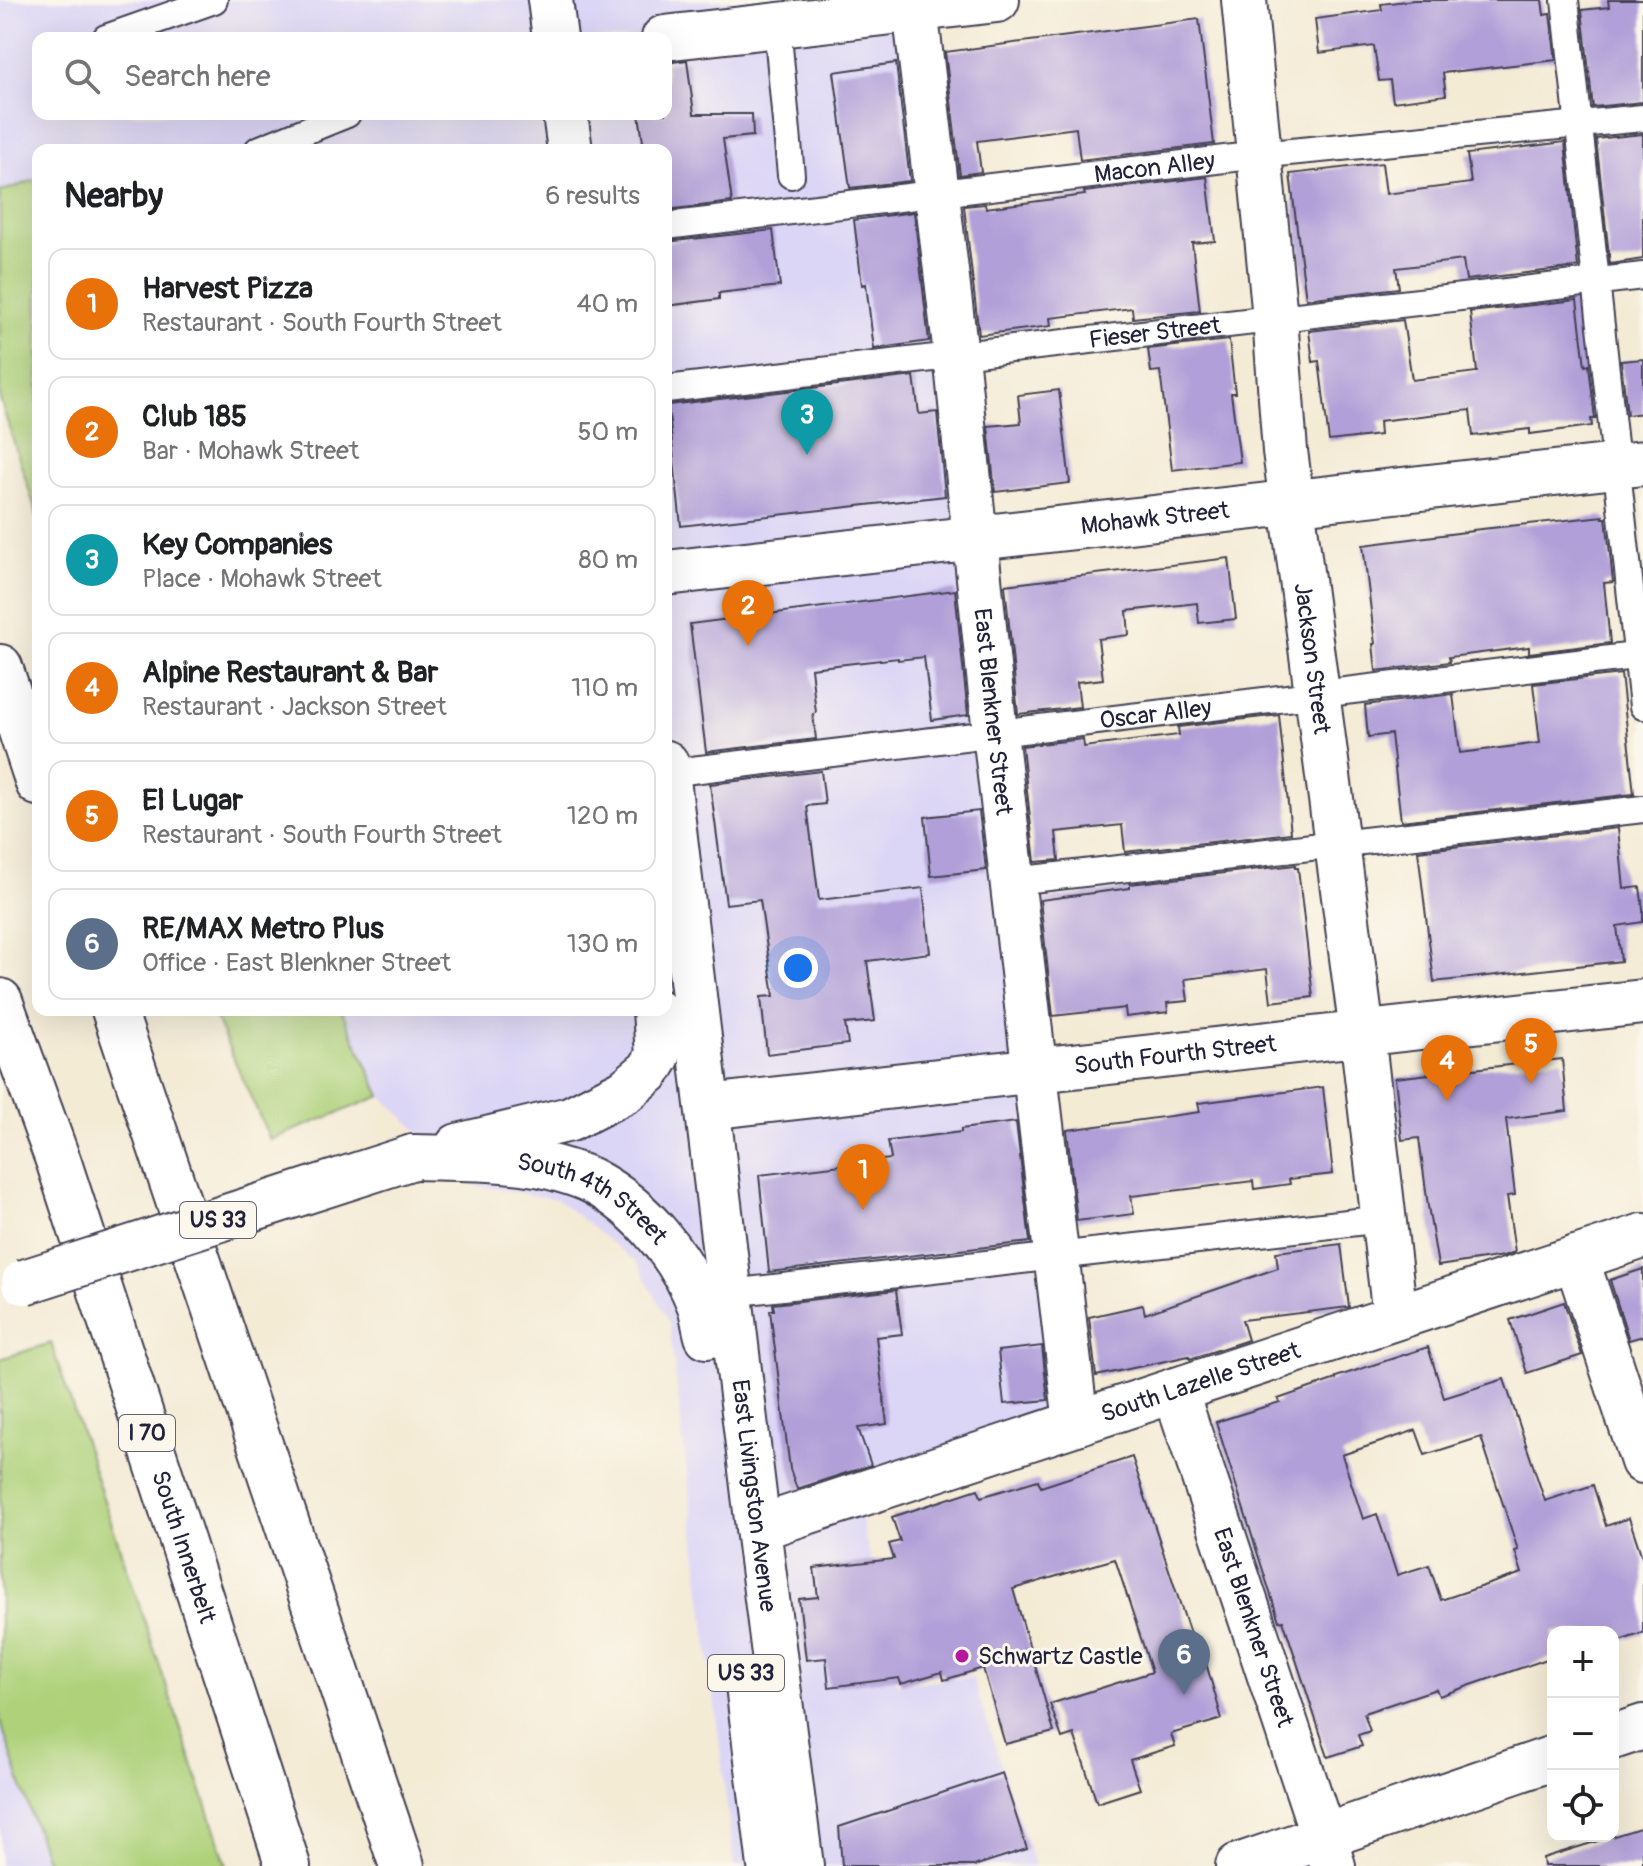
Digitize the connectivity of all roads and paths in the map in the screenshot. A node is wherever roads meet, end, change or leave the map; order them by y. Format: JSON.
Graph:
{"nodes":[{"id":1,"x":214,"y":0,"type":"edge"},
{"id":2,"x":550,"y":0,"type":"edge"},
{"id":3,"x":997,"y":0,"type":"edge"},
{"id":4,"x":1244,"y":0,"type":"edge"},
{"id":5,"x":1565,"y":0,"type":"edge"},
{"id":6,"x":915,"y":5,"type":"edge"},
{"id":7,"x":777,"y":25,"type":"junction"},
{"id":8,"x":123,"y":32,"type":"edge"},
{"id":9,"x":554,"y":32,"type":"edge"},
{"id":10,"x":672,"y":37,"type":"edge"},
{"id":11,"x":1643,"y":118,"type":"edge"},
{"id":12,"x":332,"y":120,"type":"edge"},
{"id":13,"x":566,"y":120,"type":"edge"},
{"id":14,"x":1579,"y":125,"type":"junction"},
{"id":15,"x":273,"y":144,"type":"edge"},
{"id":16,"x":569,"y":144,"type":"edge"},
{"id":17,"x":1258,"y":155,"type":"junction"},
{"id":18,"x":791,"y":175,"type":"dead end"},
{"id":19,"x":937,"y":194,"type":"junction"},
{"id":20,"x":672,"y":225,"type":"edge"},
{"id":21,"x":1643,"y":276,"type":"edge"},
{"id":22,"x":1596,"y":281,"type":"junction"},
{"id":23,"x":1275,"y":318,"type":"junction"},
{"id":24,"x":956,"y":355,"type":"junction"},
{"id":25,"x":672,"y":388,"type":"edge"},
{"id":26,"x":1630,"y":464,"type":"edge"},
{"id":27,"x":1291,"y":502,"type":"junction"},
{"id":28,"x":974,"y":539,"type":"junction"},
{"id":29,"x":672,"y":572,"type":"edge"},
{"id":30,"x":1640,"y":656,"type":"edge"},
{"id":31,"x":0,"y":667,"type":"edge"},
{"id":32,"x":1318,"y":694,"type":"junction"},
{"id":33,"x":1643,"y":706,"type":"edge"},
{"id":34,"x":995,"y":733,"type":"junction"},
{"id":35,"x":32,"y":765,"type":"edge"},
{"id":36,"x":672,"y":772,"type":"edge"},
{"id":37,"x":1643,"y":809,"type":"edge"},
{"id":38,"x":672,"y":814,"type":"edge"},
{"id":39,"x":1338,"y":844,"type":"junction"},
{"id":40,"x":1014,"y":881,"type":"junction"},
{"id":41,"x":0,"y":1001,"type":"edge"},
{"id":42,"x":1643,"y":1002,"type":"edge"},
{"id":43,"x":116,"y":1016,"type":"edge"},
{"id":44,"x":655,"y":1016,"type":"edge"},
{"id":45,"x":1362,"y":1033,"type":"junction"},
{"id":46,"x":1036,"y":1070,"type":"junction"},
{"id":47,"x":709,"y":1116,"type":"junction"},
{"id":48,"x":413,"y":1157,"type":"junction"},
{"id":49,"x":1383,"y":1219,"type":"junction"},
{"id":50,"x":1643,"y":1236,"type":"edge"},
{"id":51,"x":1056,"y":1257,"type":"junction"},
{"id":52,"x":1576,"y":1258,"type":"junction"},
{"id":53,"x":12,"y":1286,"type":"edge"},
{"id":54,"x":730,"y":1293,"type":"junction"},
{"id":55,"x":1395,"y":1317,"type":"junction"},
{"id":56,"x":707,"y":1336,"type":"junction"},
{"id":57,"x":1175,"y":1390,"type":"junction"},
{"id":58,"x":1076,"y":1423,"type":"junction"},
{"id":59,"x":1643,"y":1461,"type":"edge"},
{"id":60,"x":758,"y":1528,"type":"junction"},
{"id":61,"x":1643,"y":1727,"type":"edge"},
{"id":62,"x":1619,"y":1735,"type":"edge"},
{"id":63,"x":1547,"y":1760,"type":"edge"},
{"id":64,"x":1328,"y":1851,"type":"edge"},
{"id":65,"x":288,"y":1866,"type":"edge"},
{"id":66,"x":402,"y":1866,"type":"edge"},
{"id":67,"x":770,"y":1866,"type":"edge"},
{"id":68,"x":801,"y":1866,"type":"edge"},
{"id":69,"x":1238,"y":1866,"type":"edge"}],
"edges":[{"from":1,"to":8,"type":"lane"},
{"from":2,"to":9,"type":"main road"},
{"from":3,"to":6,"type":"main road"},
{"from":4,"to":17,"type":"main road","name":"Jackson Street"},
{"from":5,"to":14,"type":"lane"},
{"from":6,"to":7,"type":"main road"},
{"from":6,"to":19,"type":"main road","name":"East Blenkner Street"},
{"from":7,"to":10,"type":"main road"},
{"from":7,"to":18,"type":"lane"},
{"from":11,"to":14,"type":"lane","name":"Macon Alley"},
{"from":12,"to":15,"type":"lane"},
{"from":13,"to":16,"type":"main road"},
{"from":14,"to":17,"type":"lane","name":"Macon Alley"},
{"from":14,"to":22,"type":"lane"},
{"from":17,"to":19,"type":"lane","name":"Macon Alley"},
{"from":17,"to":23,"type":"main road","name":"Jackson Street"},
{"from":19,"to":20,"type":"lane","name":"Macon Alley"},
{"from":19,"to":24,"type":"main road","name":"East Blenkner Street"},
{"from":21,"to":22,"type":"lane","name":"Fieser Street"},
{"from":22,"to":23,"type":"lane","name":"Fieser Street"},
{"from":22,"to":26,"type":"lane"},
{"from":23,"to":24,"type":"lane","name":"Fieser Street"},
{"from":23,"to":27,"type":"main road","name":"Jackson Street"},
{"from":24,"to":25,"type":"lane","name":"Fieser Street"},
{"from":24,"to":28,"type":"main road","name":"East Blenkner Street"},
{"from":26,"to":27,"type":"main road","name":"Mohawk Street"},
{"from":26,"to":30,"type":"lane"},
{"from":27,"to":28,"type":"main road","name":"Mohawk Street"},
{"from":27,"to":32,"type":"main road","name":"Jackson Street"},
{"from":28,"to":29,"type":"main road","name":"Mohawk Street"},
{"from":28,"to":34,"type":"main road","name":"East Blenkner Street"},
{"from":30,"to":32,"type":"lane","name":"Oscar Alley"},
{"from":30,"to":33,"type":"lane"},
{"from":31,"to":35,"type":"main road"},
{"from":32,"to":34,"type":"lane","name":"Oscar Alley"},
{"from":32,"to":39,"type":"main road","name":"Jackson Street"},
{"from":34,"to":36,"type":"lane","name":"Oscar Alley"},
{"from":34,"to":40,"type":"main road","name":"East Blenkner Street"},
{"from":37,"to":39,"type":"lane"},
{"from":38,"to":47,"type":"main road","name":"East Livingston Avenue","number":"US 33"},
{"from":39,"to":40,"type":"lane"},
{"from":39,"to":45,"type":"main road","name":"Jackson Street"},
{"from":40,"to":46,"type":"main road","name":"East Blenkner Street"},
{"from":41,"to":65,"type":"main road","name":"South Innerbelt","number":"I 70"},
{"from":42,"to":45,"type":"main road","name":"South Fourth Street"},
{"from":43,"to":66,"type":"main road"},
{"from":44,"to":48,"type":"main road","name":"South 4th Street","number":"US 33"},
{"from":45,"to":46,"type":"main road","name":"South Fourth Street"},
{"from":45,"to":49,"type":"main road","name":"Jackson Street"},
{"from":46,"to":47,"type":"main road","name":"South Fourth Street"},
{"from":46,"to":51,"type":"main road","name":"East Blenkner Street"},
{"from":47,"to":54,"type":"main road","name":"East Livingston Avenue"},
{"from":47,"to":56,"type":"main road","name":"East Livingston Avenue","number":"US 33"},
{"from":48,"to":53,"type":"main road","name":"South 4th Street","number":"US 33","bridge":true},
{"from":48,"to":56,"type":"main road","name":"South 4th Street"},
{"from":49,"to":51,"type":"lane"},
{"from":49,"to":55,"type":"main road","name":"Jackson Street"},
{"from":50,"to":52,"type":"main road","name":"South Lazelle Street"},
{"from":51,"to":54,"type":"lane"},
{"from":51,"to":58,"type":"main road","name":"East Blenkner Street"},
{"from":52,"to":55,"type":"main road","name":"South Lazelle Street"},
{"from":52,"to":59,"type":"main road"},
{"from":54,"to":60,"type":"main road","name":"East Livingston Avenue"},
{"from":55,"to":57,"type":"main road","name":"South Lazelle Street"},
{"from":56,"to":67,"type":"main road","name":"East Livingston Avenue","number":"US 33"},
{"from":57,"to":58,"type":"main road","name":"South Lazelle Street"},
{"from":57,"to":64,"type":"main road","name":"East Blenkner Street"},
{"from":58,"to":60,"type":"main road","name":"South Lazelle Street"},
{"from":60,"to":68,"type":"main road","name":"East Livingston Avenue"},
{"from":61,"to":62,"type":"main road"},
{"from":63,"to":64,"type":"main road"},
{"from":64,"to":69,"type":"main road"}]}
